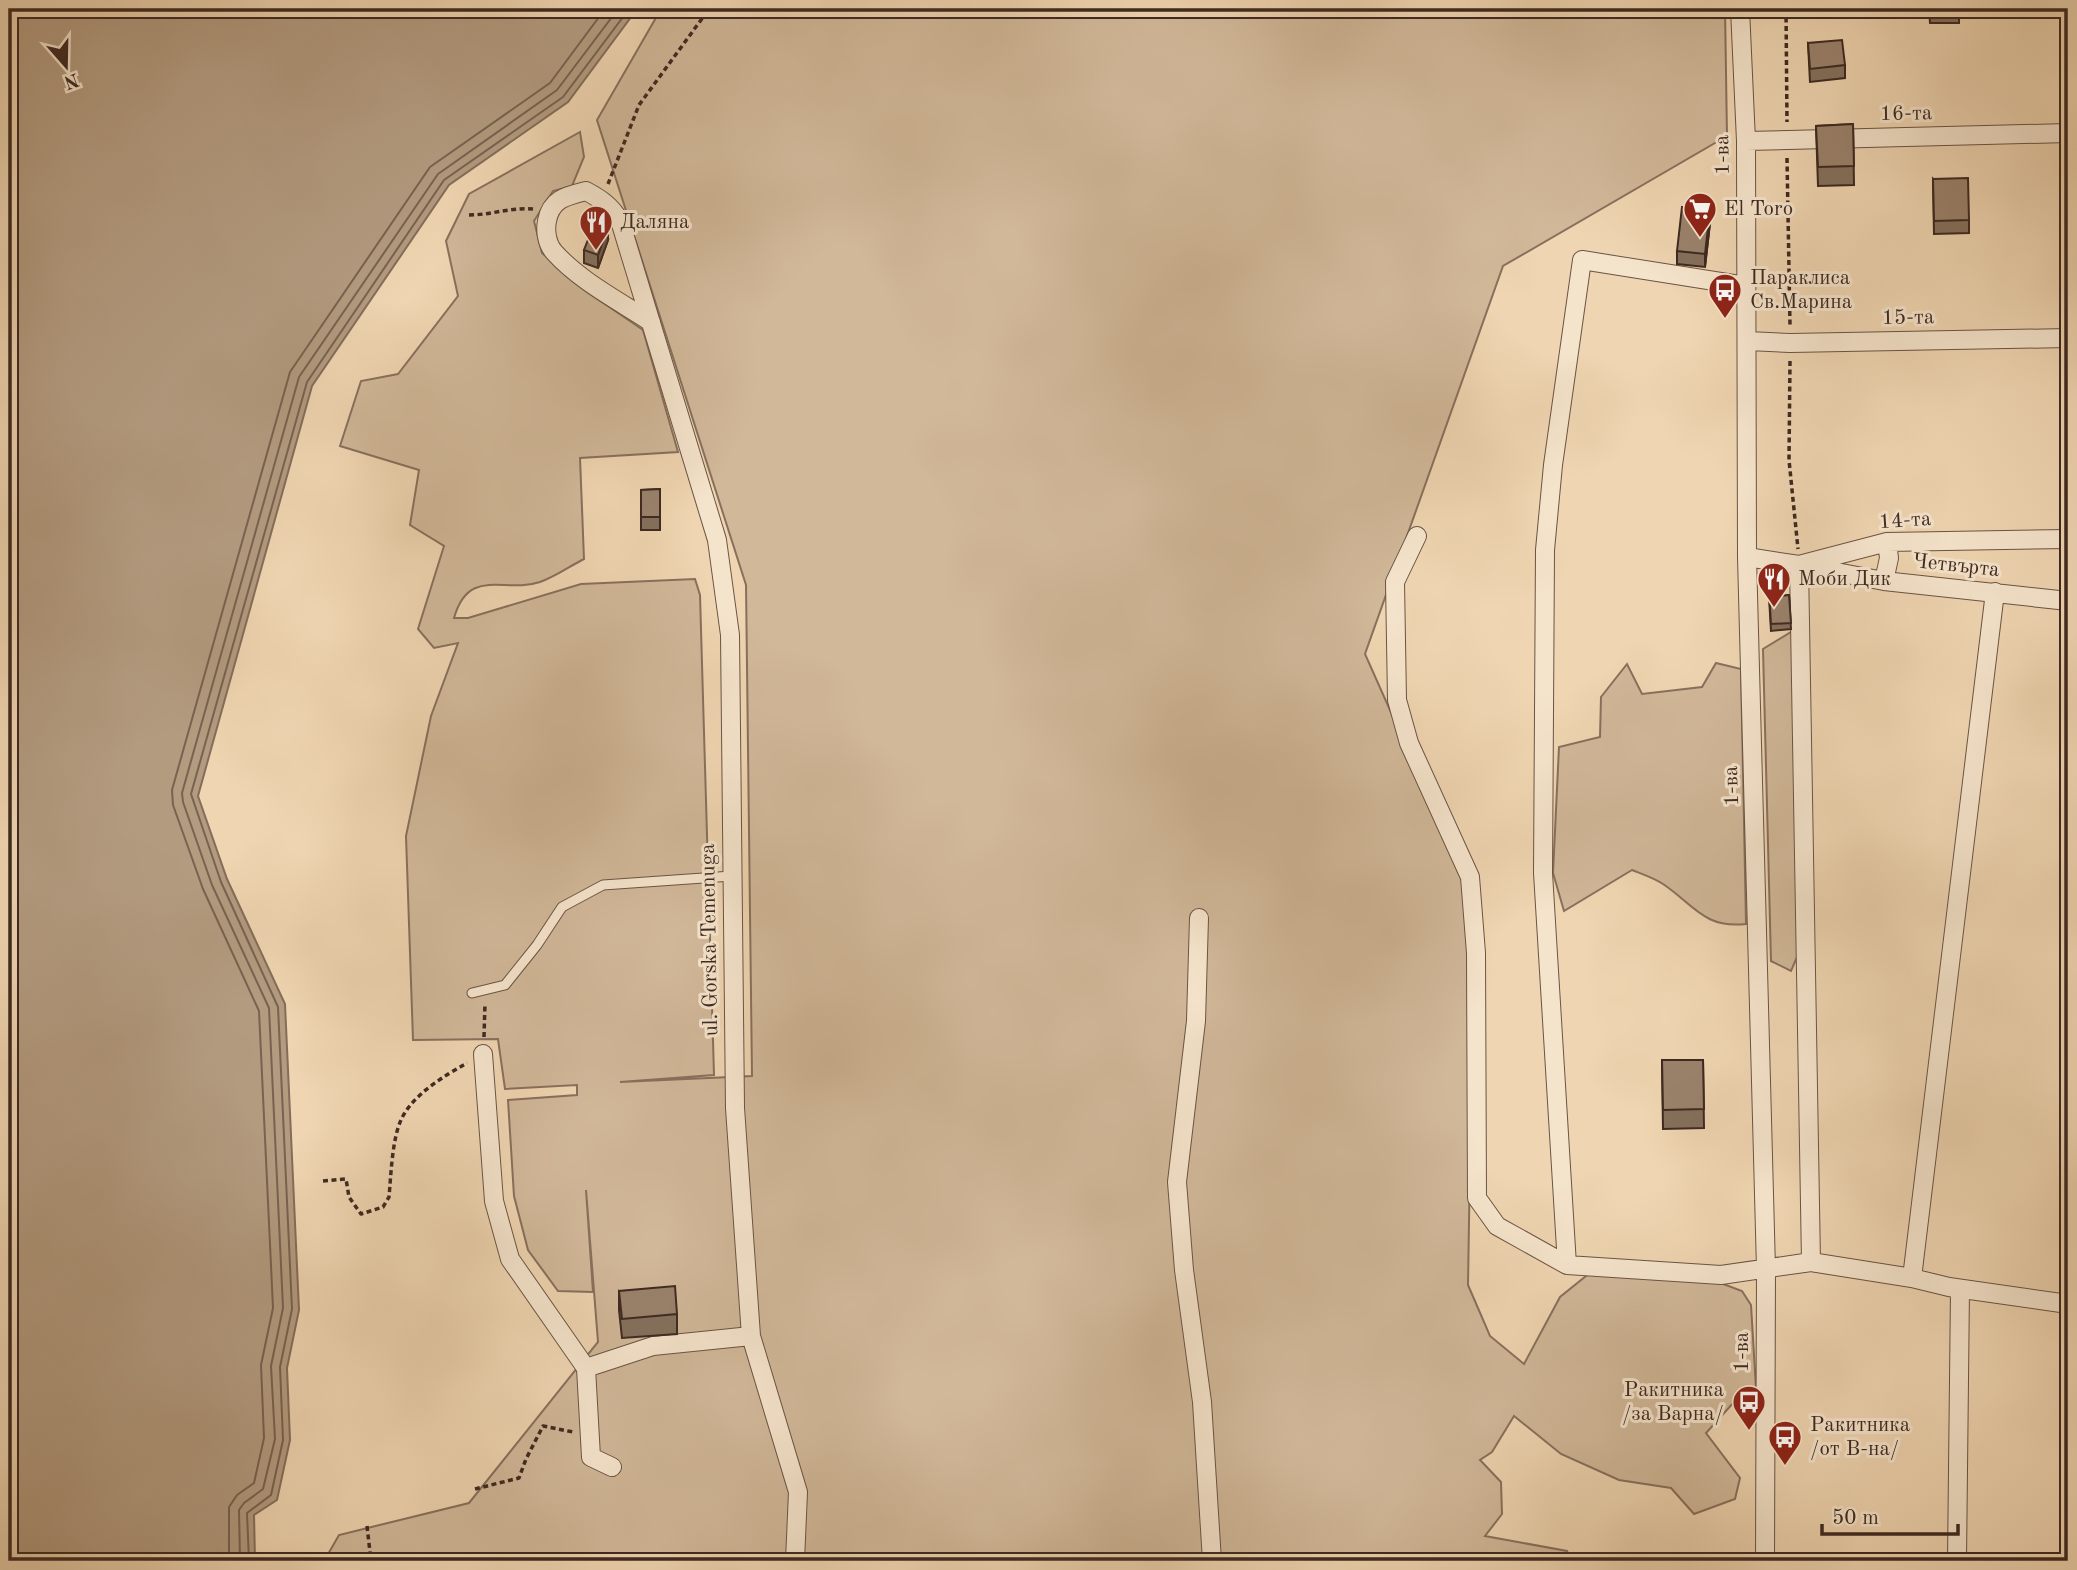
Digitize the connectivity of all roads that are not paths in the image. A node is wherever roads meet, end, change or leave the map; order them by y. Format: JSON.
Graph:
{"nodes":[{"id":1,"x":1740,"y":9,"type":"edge"},
{"id":2,"x":2068,"y":133,"type":"edge"},
{"id":3,"x":1746,"y":141,"type":"junction"},
{"id":4,"x":1746,"y":286,"type":"junction"},
{"id":5,"x":650,"y":322,"type":"junction"},
{"id":6,"x":2068,"y":338,"type":"edge"},
{"id":7,"x":1748,"y":341,"type":"junction"},
{"id":8,"x":1417,"y":536,"type":"dead end"},
{"id":9,"x":2068,"y":539,"type":"edge"},
{"id":10,"x":1887,"y":542,"type":"junction"},
{"id":11,"x":1747,"y":556,"type":"junction"},
{"id":12,"x":1799,"y":565,"type":"junction"},
{"id":13,"x":1884,"y":581,"type":"junction"},
{"id":14,"x":1995,"y":592,"type":"junction"},
{"id":15,"x":2068,"y":601,"type":"edge"},
{"id":16,"x":733,"y":876,"type":"junction"},
{"id":17,"x":1199,"y":918,"type":"dead end"},
{"id":18,"x":472,"y":993,"type":"dead end"},
{"id":19,"x":484,"y":1054,"type":"road end"},
{"id":20,"x":1811,"y":1262,"type":"junction"},
{"id":21,"x":1567,"y":1265,"type":"junction"},
{"id":22,"x":1766,"y":1269,"type":"junction"},
{"id":23,"x":1912,"y":1278,"type":"junction"},
{"id":24,"x":1960,"y":1289,"type":"junction"},
{"id":25,"x":2068,"y":1304,"type":"edge"},
{"id":26,"x":751,"y":1336,"type":"junction"},
{"id":27,"x":586,"y":1368,"type":"junction"},
{"id":28,"x":612,"y":1467,"type":"dead end"},
{"id":29,"x":795,"y":1561,"type":"edge"},
{"id":30,"x":1212,"y":1561,"type":"edge"},
{"id":31,"x":1765,"y":1561,"type":"edge"},
{"id":32,"x":1957,"y":1561,"type":"edge"}],
"edges":[{"from":1,"to":3,"type":"street","name":"1-ва"},
{"from":2,"to":3,"type":"street","name":"16-та"},
{"from":3,"to":4,"type":"street","name":"1-ва"},
{"from":4,"to":7,"type":"street","name":"1-ва"},
{"from":4,"to":21,"type":"street"},
{"from":5,"to":5,"type":"street","name":"ul. Gorska Temenuga"},
{"from":5,"to":16,"type":"street","name":"ul. Gorska Temenuga"},
{"from":6,"to":7,"type":"street","name":"15-та"},
{"from":7,"to":11,"type":"street","name":"1-ва"},
{"from":8,"to":21,"type":"street"},
{"from":9,"to":10,"type":"street","name":"14-та"},
{"from":10,"to":12,"type":"street","name":"14-та"},
{"from":10,"to":13,"type":"street"},
{"from":11,"to":12,"type":"street","name":"14-та"},
{"from":11,"to":22,"type":"street","name":"1-ва"},
{"from":12,"to":13,"type":"street","name":"Четвърта"},
{"from":12,"to":20,"type":"street"},
{"from":13,"to":14,"type":"street","name":"Четвърта"},
{"from":14,"to":15,"type":"street","name":"Четвърта"},
{"from":14,"to":23,"type":"street"},
{"from":16,"to":18,"type":"lane"},
{"from":16,"to":26,"type":"street","name":"ul. Gorska Temenuga"},
{"from":17,"to":30,"type":"street"},
{"from":19,"to":27,"type":"street"},
{"from":20,"to":22,"type":"street"},
{"from":20,"to":23,"type":"street"},
{"from":21,"to":22,"type":"street"},
{"from":22,"to":31,"type":"street","name":"1-ва"},
{"from":23,"to":24,"type":"street"},
{"from":24,"to":25,"type":"street"},
{"from":24,"to":32,"type":"street"},
{"from":26,"to":27,"type":"street"},
{"from":26,"to":29,"type":"street","name":"ul. Gorska Temenuga"},
{"from":27,"to":28,"type":"street"}]}
